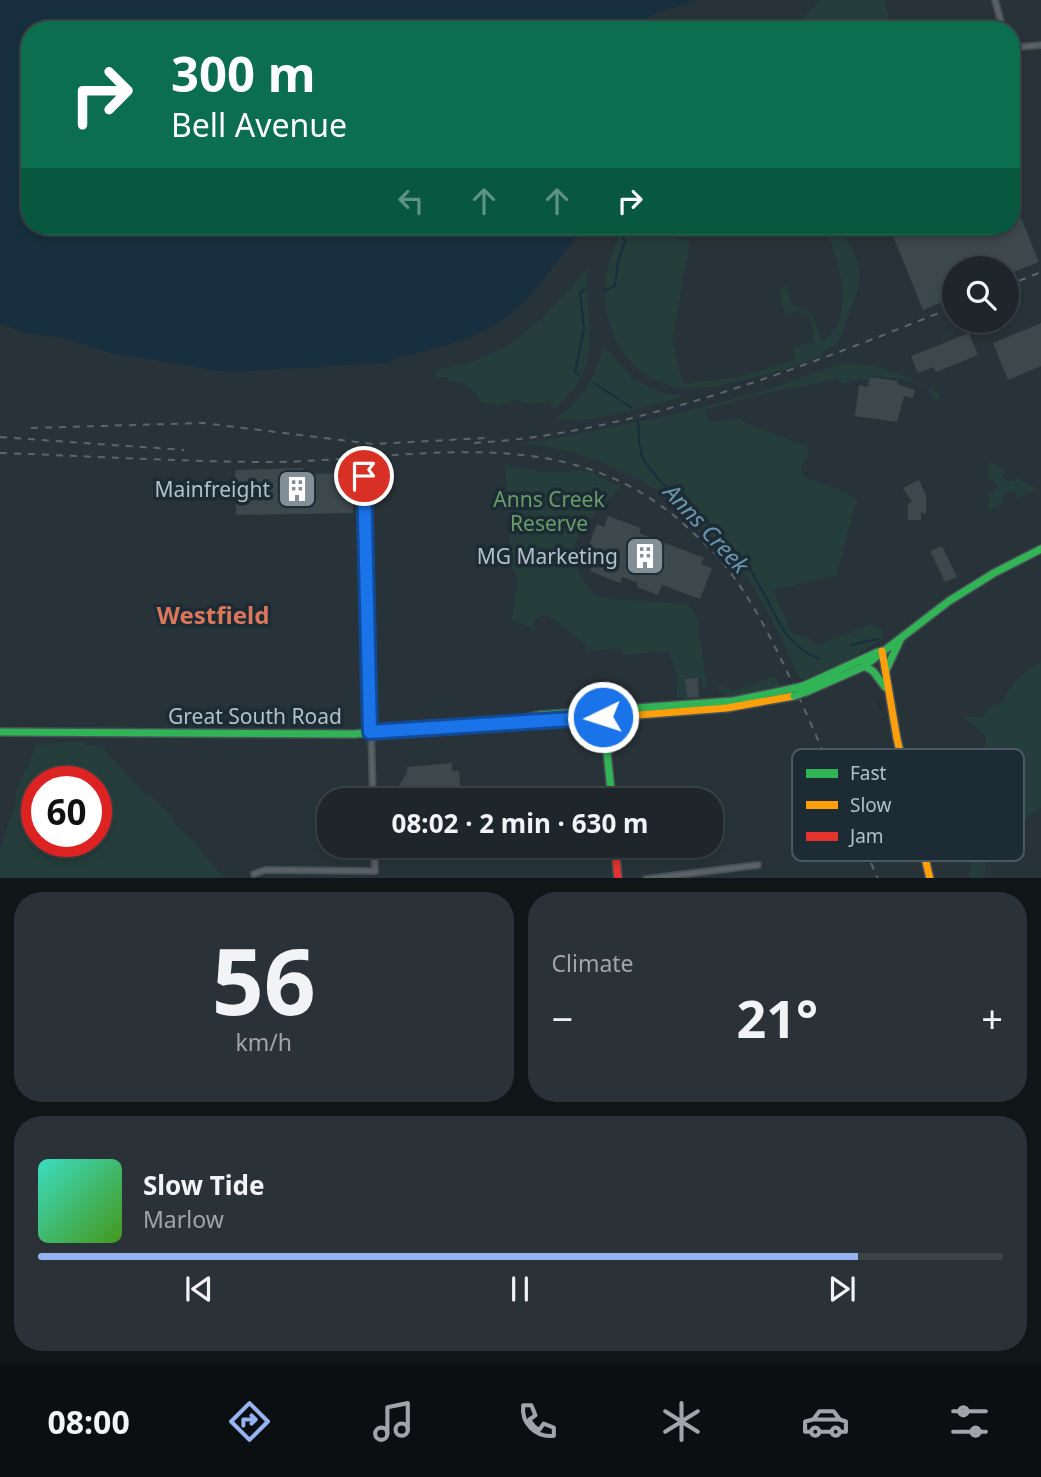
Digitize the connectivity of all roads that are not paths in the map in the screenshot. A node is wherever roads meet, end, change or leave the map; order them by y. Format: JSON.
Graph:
{"nodes":[{"id":1,"x":996,"y":0,"type":"edge"},
{"id":2,"x":1001,"y":21,"type":"edge"},
{"id":3,"x":1041,"y":45,"type":"edge"},
{"id":4,"x":1020,"y":47,"type":"edge"},
{"id":5,"x":364,"y":476,"type":"dead end"},
{"id":6,"x":1041,"y":549,"type":"edge"},
{"id":7,"x":902,"y":636,"type":"junction"},
{"id":8,"x":882,"y":650,"type":"junction"},
{"id":9,"x":864,"y":666,"type":"junction"},
{"id":10,"x":885,"y":673,"type":"junction"},
{"id":11,"x":805,"y":689,"type":"junction"},
{"id":12,"x":888,"y":690,"type":"junction"},
{"id":13,"x":606,"y":713,"type":"junction"},
{"id":14,"x":592,"y":718,"type":"junction"},
{"id":15,"x":508,"y":722,"type":"junction"},
{"id":16,"x":0,"y":732,"type":"edge"},
{"id":17,"x":370,"y":732,"type":"junction"},
{"id":18,"x":604,"y":737,"type":"junction"},
{"id":19,"x":901,"y":749,"type":"edge"},
{"id":20,"x":608,"y":753,"type":"junction"},
{"id":21,"x":372,"y":788,"type":"edge"},
{"id":22,"x":611,"y":788,"type":"edge"},
{"id":23,"x":374,"y":858,"type":"edge"},
{"id":24,"x":616,"y":858,"type":"edge"},
{"id":25,"x":758,"y":865,"type":"dead end"},
{"id":26,"x":254,"y":874,"type":"dead end"},
{"id":27,"x":618,"y":878,"type":"edge"},
{"id":28,"x":646,"y":878,"type":"edge"}],
"edges":[{"from":1,"to":2,"type":"street"},
{"from":3,"to":4,"type":"street"},
{"from":5,"to":17,"type":"street"},
{"from":6,"to":7,"type":"main road","name":"Great South Road"},
{"from":7,"to":8,"type":"main road","name":"Great South Road"},
{"from":7,"to":10,"type":"main road"},
{"from":8,"to":9,"type":"main road","name":"Great South Road"},
{"from":8,"to":10,"type":"main road"},
{"from":8,"to":11,"type":"main road","name":"Great South Road"},
{"from":9,"to":11,"type":"main road","name":"Great South Road"},
{"from":9,"to":12,"type":"main road"},
{"from":10,"to":12,"type":"main road"},
{"from":11,"to":13,"type":"main road","name":"Great South Road","bridge":true},
{"from":12,"to":19,"type":"main road"},
{"from":13,"to":14,"type":"main road","name":"Great South Road"},
{"from":13,"to":15,"type":"main road","name":"Great South Road"},
{"from":13,"to":18,"type":"main road"},
{"from":13,"to":20,"type":"main road"},
{"from":14,"to":15,"type":"main road","name":"Great South Road"},
{"from":14,"to":18,"type":"main road"},
{"from":15,"to":17,"type":"main road","name":"Great South Road"},
{"from":16,"to":17,"type":"main road","name":"Great South Road"},
{"from":17,"to":21,"type":"street"},
{"from":18,"to":20,"type":"main road"},
{"from":20,"to":22,"type":"main road"},
{"from":23,"to":26,"type":"street"},
{"from":24,"to":27,"type":"main road"},
{"from":25,"to":28,"type":"street"}]}
